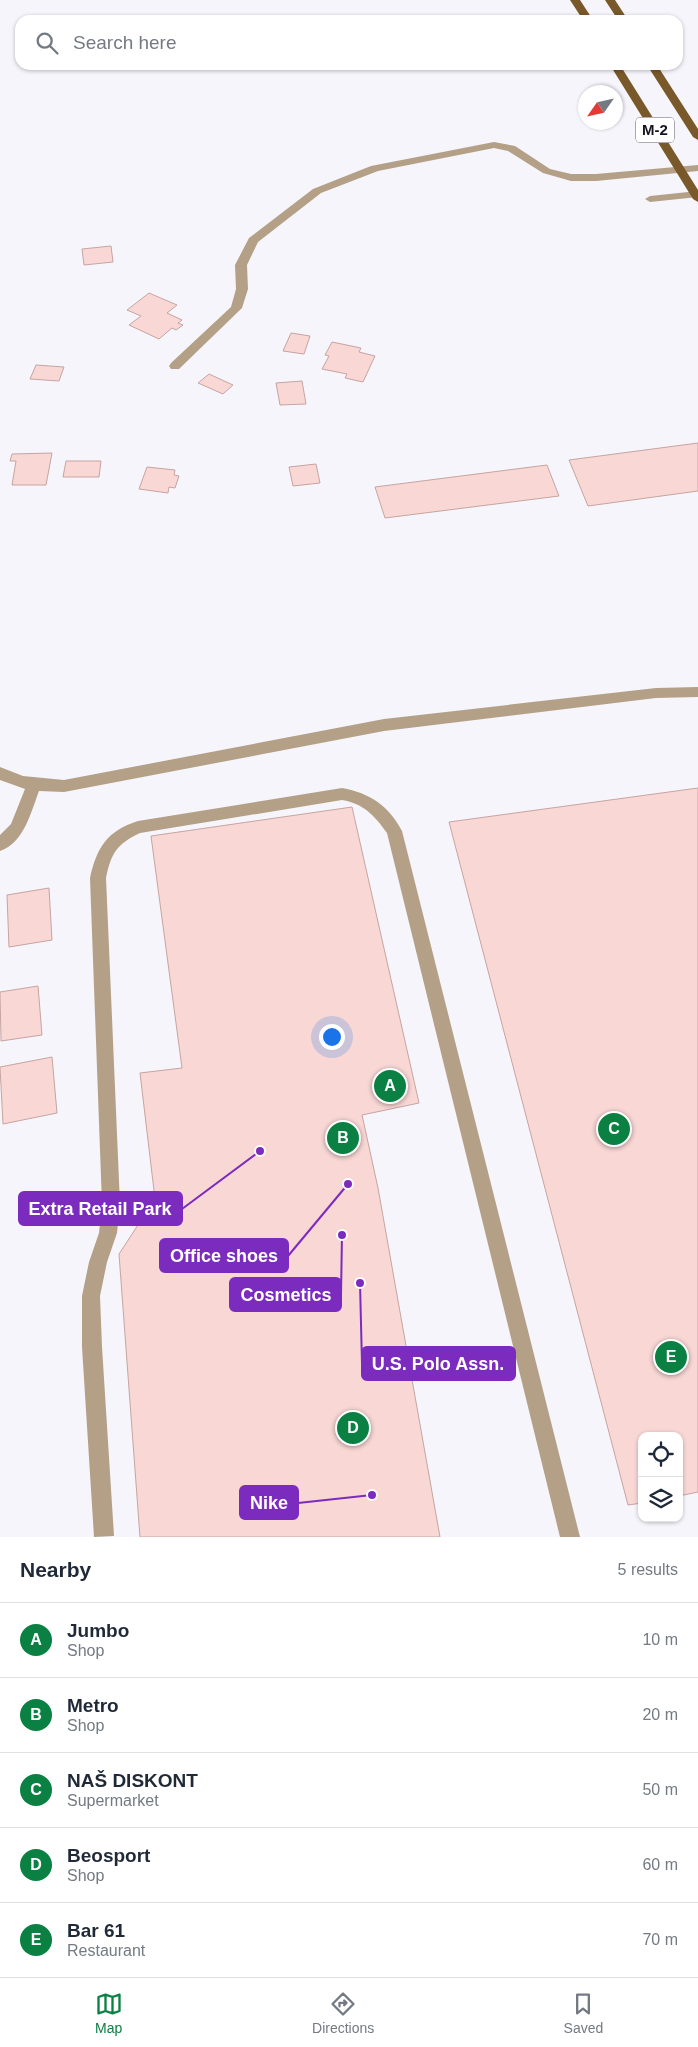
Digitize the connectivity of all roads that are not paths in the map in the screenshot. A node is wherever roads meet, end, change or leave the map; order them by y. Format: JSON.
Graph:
{"nodes":[{"id":1,"x":575,"y":0,"type":"edge"},
{"id":2,"x":610,"y":0,"type":"edge"},
{"id":3,"x":585,"y":15,"type":"edge"},
{"id":4,"x":620,"y":15,"type":"edge"},
{"id":5,"x":618,"y":70,"type":"edge"},
{"id":6,"x":655,"y":70,"type":"edge"},
{"id":7,"x":698,"y":136,"type":"edge"},
{"id":8,"x":698,"y":168,"type":"edge"},
{"id":9,"x":680,"y":170,"type":"junction"},
{"id":10,"x":697,"y":196,"type":"edge"},
{"id":11,"x":650,"y":199,"type":"dead end"},
{"id":12,"x":175,"y":366,"type":"dead end"},
{"id":13,"x":698,"y":692,"type":"edge"},
{"id":14,"x":0,"y":773,"type":"edge"},
{"id":15,"x":34,"y":785,"type":"junction"},
{"id":16,"x":0,"y":845,"type":"edge"},
{"id":17,"x":104,"y":1536,"type":"edge"},
{"id":18,"x":570,"y":1537,"type":"edge"}],
"edges":[{"from":1,"to":3,"type":"main road"},
{"from":2,"to":4,"type":"main road"},
{"from":5,"to":9,"type":"main road","number":"M-2"},
{"from":6,"to":7,"type":"main road","number":"M-2"},
{"from":8,"to":9,"type":"lane"},
{"from":9,"to":10,"type":"main road","number":"M-2"},
{"from":9,"to":12,"type":"lane"},
{"from":10,"to":11,"type":"lane"},
{"from":13,"to":15,"type":"lane"},
{"from":14,"to":15,"type":"lane"},
{"from":15,"to":16,"type":"lane"},
{"from":17,"to":18,"type":"lane"}]}
